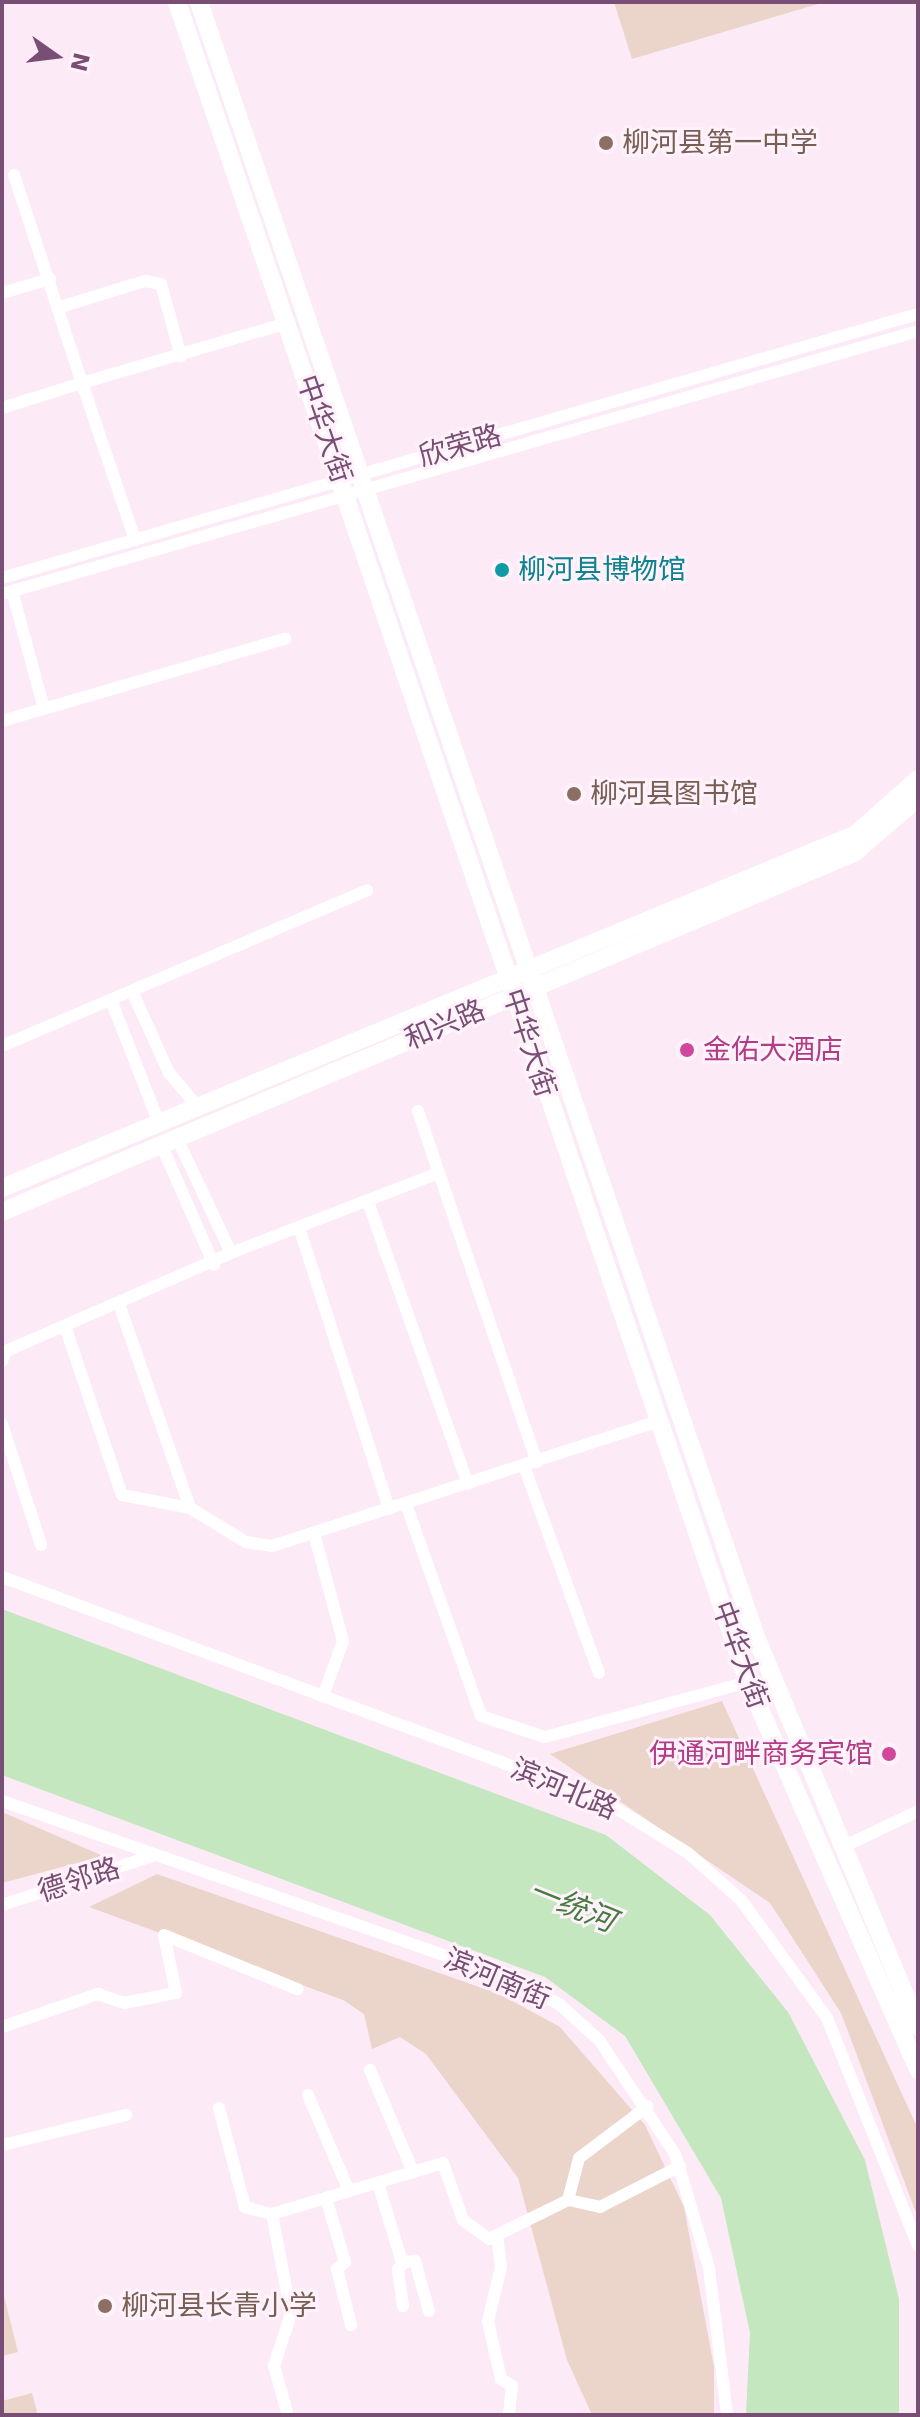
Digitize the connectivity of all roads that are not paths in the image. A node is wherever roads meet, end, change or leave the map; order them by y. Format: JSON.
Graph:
{"nodes":[{"id":1,"x":177,"y":2,"type":"edge"},
{"id":2,"x":199,"y":2,"type":"edge"},
{"id":3,"x":14,"y":175,"type":"dead end"},
{"id":4,"x":50,"y":279,"type":"junction"},
{"id":5,"x":2,"y":293,"type":"edge"},
{"id":6,"x":60,"y":307,"type":"junction"},
{"id":7,"x":918,"y":314,"type":"edge"},
{"id":8,"x":287,"y":323,"type":"junction"},
{"id":9,"x":918,"y":331,"type":"edge"},
{"id":10,"x":181,"y":356,"type":"junction"},
{"id":11,"x":82,"y":383,"type":"junction"},
{"id":12,"x":2,"y":408,"type":"edge"},
{"id":13,"x":353,"y":485,"type":"junction"},
{"id":14,"x":135,"y":540,"type":"junction"},
{"id":15,"x":2,"y":578,"type":"edge"},
{"id":16,"x":7,"y":592,"type":"edge"},
{"id":17,"x":285,"y":639,"type":"dead end"},
{"id":18,"x":44,"y":709,"type":"junction"},
{"id":19,"x":3,"y":719,"type":"edge"},
{"id":20,"x":918,"y":779,"type":"edge"},
{"id":21,"x":918,"y":798,"type":"edge"},
{"id":22,"x":367,"y":890,"type":"dead end"},
{"id":23,"x":508,"y":976,"type":"junction"},
{"id":24,"x":532,"y":978,"type":"junction"},
{"id":25,"x":132,"y":991,"type":"junction"},
{"id":26,"x":516,"y":996,"type":"junction"},
{"id":27,"x":111,"y":1000,"type":"junction"},
{"id":28,"x":2,"y":1046,"type":"edge"},
{"id":29,"x":198,"y":1107,"type":"junction"},
{"id":30,"x":418,"y":1111,"type":"dead end"},
{"id":31,"x":159,"y":1123,"type":"junction"},
{"id":32,"x":169,"y":1141,"type":"junction"},
{"id":33,"x":438,"y":1173,"type":"junction"},
{"id":34,"x":2,"y":1188,"type":"edge"},
{"id":35,"x":368,"y":1202,"type":"junction"},
{"id":36,"x":2,"y":1212,"type":"edge"},
{"id":37,"x":300,"y":1230,"type":"junction"},
{"id":38,"x":231,"y":1253,"type":"junction"},
{"id":39,"x":214,"y":1265,"type":"junction"},
{"id":40,"x":119,"y":1304,"type":"junction"},
{"id":41,"x":65,"y":1326,"type":"junction"},
{"id":42,"x":2,"y":1361,"type":"edge"},
{"id":43,"x":657,"y":1422,"type":"junction"},
{"id":44,"x":2,"y":1424,"type":"edge"},
{"id":45,"x":530,"y":1464,"type":"junction"},
{"id":46,"x":468,"y":1484,"type":"junction"},
{"id":47,"x":406,"y":1504,"type":"junction"},
{"id":48,"x":190,"y":1508,"type":"junction"},
{"id":49,"x":389,"y":1509,"type":"junction"},
{"id":50,"x":314,"y":1533,"type":"junction"},
{"id":51,"x":41,"y":1545,"type":"dead end"},
{"id":52,"x":2,"y":1577,"type":"edge"},
{"id":53,"x":599,"y":1673,"type":"dead end"},
{"id":54,"x":748,"y":1682,"type":"junction"},
{"id":55,"x":323,"y":1696,"type":"junction"},
{"id":56,"x":2,"y":1801,"type":"edge"},
{"id":57,"x":918,"y":1811,"type":"edge"},
{"id":58,"x":843,"y":1847,"type":"junction"},
{"id":59,"x":155,"y":1855,"type":"junction"},
{"id":60,"x":2,"y":1905,"type":"edge"},
{"id":61,"x":297,"y":1989,"type":"dead end"},
{"id":62,"x":2,"y":2027,"type":"edge"},
{"id":63,"x":918,"y":2027,"type":"edge"},
{"id":64,"x":370,"y":2070,"type":"dead end"},
{"id":65,"x":918,"y":2070,"type":"edge"},
{"id":66,"x":308,"y":2095,"type":"dead end"},
{"id":67,"x":648,"y":2106,"type":"junction"},
{"id":68,"x":219,"y":2108,"type":"dead end"},
{"id":69,"x":126,"y":2115,"type":"dead end"},
{"id":70,"x":2,"y":2145,"type":"edge"},
{"id":71,"x":680,"y":2166,"type":"junction"},
{"id":72,"x":413,"y":2172,"type":"junction"},
{"id":73,"x":378,"y":2183,"type":"junction"},
{"id":74,"x":349,"y":2191,"type":"junction"},
{"id":75,"x":326,"y":2198,"type":"junction"},
{"id":76,"x":568,"y":2200,"type":"junction"},
{"id":77,"x":272,"y":2214,"type":"junction"},
{"id":78,"x":497,"y":2235,"type":"junction"},
{"id":79,"x":918,"y":2245,"type":"edge"},
{"id":80,"x":404,"y":2262,"type":"junction"},
{"id":81,"x":403,"y":2306,"type":"dead end"},
{"id":82,"x":429,"y":2311,"type":"dead end"},
{"id":83,"x":351,"y":2325,"type":"dead end"},
{"id":84,"x":288,"y":2415,"type":"edge"},
{"id":85,"x":509,"y":2415,"type":"edge"},
{"id":86,"x":727,"y":2415,"type":"edge"}],
"edges":[{"from":1,"to":8,"type":"main road","name":"中华大街"},
{"from":2,"to":13,"type":"main road","name":"中华大街"},
{"from":3,"to":4,"type":"street"},
{"from":4,"to":5,"type":"street"},
{"from":4,"to":6,"type":"street"},
{"from":6,"to":10,"type":"street"},
{"from":6,"to":11,"type":"street"},
{"from":7,"to":13,"type":"street","name":"欣荣路"},
{"from":8,"to":10,"type":"street"},
{"from":8,"to":13,"type":"main road","name":"中华大街"},
{"from":9,"to":13,"type":"street","name":"欣荣路"},
{"from":10,"to":11,"type":"street"},
{"from":11,"to":12,"type":"street"},
{"from":11,"to":14,"type":"street"},
{"from":13,"to":14,"type":"street","name":"欣荣路"},
{"from":13,"to":16,"type":"street","name":"欣荣路"},
{"from":13,"to":23,"type":"main road","name":"中华大街"},
{"from":13,"to":24,"type":"main road","name":"中华大街"},
{"from":14,"to":15,"type":"street","name":"欣荣路"},
{"from":16,"to":18,"type":"street"},
{"from":17,"to":18,"type":"street"},
{"from":18,"to":19,"type":"street"},
{"from":20,"to":24,"type":"main road","name":"和兴路"},
{"from":21,"to":24,"type":"main road","name":"和兴路"},
{"from":22,"to":25,"type":"street"},
{"from":23,"to":24,"type":"main road","name":"和兴路"},
{"from":23,"to":26,"type":"main road","name":"中华大街"},
{"from":23,"to":29,"type":"main road","name":"和兴路"},
{"from":24,"to":26,"type":"main road","name":"和兴路"},
{"from":24,"to":58,"type":"main road","name":"中华大街"},
{"from":25,"to":27,"type":"street"},
{"from":25,"to":29,"type":"street"},
{"from":26,"to":32,"type":"main road","name":"和兴路"},
{"from":26,"to":43,"type":"main road","name":"中华大街"},
{"from":27,"to":28,"type":"street"},
{"from":27,"to":31,"type":"street"},
{"from":29,"to":31,"type":"main road","name":"和兴路"},
{"from":30,"to":33,"type":"street"},
{"from":31,"to":34,"type":"main road","name":"和兴路"},
{"from":32,"to":36,"type":"main road","name":"和兴路"},
{"from":32,"to":38,"type":"street"},
{"from":32,"to":39,"type":"street"},
{"from":33,"to":35,"type":"street"},
{"from":33,"to":45,"type":"street"},
{"from":35,"to":37,"type":"street"},
{"from":35,"to":46,"type":"street"},
{"from":37,"to":38,"type":"street"},
{"from":37,"to":49,"type":"street"},
{"from":38,"to":39,"type":"street"},
{"from":39,"to":40,"type":"street"},
{"from":40,"to":41,"type":"street"},
{"from":40,"to":48,"type":"street"},
{"from":41,"to":42,"type":"street"},
{"from":41,"to":48,"type":"street"},
{"from":43,"to":45,"type":"street"},
{"from":43,"to":54,"type":"main road","name":"中华大街"},
{"from":44,"to":51,"type":"street"},
{"from":45,"to":46,"type":"street"},
{"from":45,"to":53,"type":"street"},
{"from":46,"to":47,"type":"street"},
{"from":47,"to":49,"type":"street"},
{"from":47,"to":54,"type":"street"},
{"from":48,"to":50,"type":"street"},
{"from":49,"to":50,"type":"street"},
{"from":50,"to":55,"type":"street"},
{"from":52,"to":55,"type":"street","name":"滨河北路"},
{"from":54,"to":65,"type":"main road","name":"中华大街"},
{"from":55,"to":79,"type":"street","name":"滨河北路"},
{"from":56,"to":59,"type":"street","name":"滨河南街"},
{"from":57,"to":58,"type":"street"},
{"from":58,"to":63,"type":"main road","name":"中华大街"},
{"from":59,"to":60,"type":"street","name":"德邻路"},
{"from":59,"to":67,"type":"street","name":"滨河南街"},
{"from":61,"to":62,"type":"street"},
{"from":64,"to":72,"type":"street"},
{"from":66,"to":74,"type":"street"},
{"from":67,"to":71,"type":"street","name":"滨河南街"},
{"from":67,"to":76,"type":"street"},
{"from":68,"to":77,"type":"street"},
{"from":69,"to":70,"type":"street"},
{"from":71,"to":76,"type":"street"},
{"from":71,"to":86,"type":"street","name":"滨河南街"},
{"from":72,"to":73,"type":"street"},
{"from":72,"to":78,"type":"street"},
{"from":73,"to":74,"type":"street"},
{"from":73,"to":80,"type":"street"},
{"from":74,"to":75,"type":"street"},
{"from":75,"to":77,"type":"street"},
{"from":75,"to":83,"type":"street"},
{"from":76,"to":78,"type":"street"},
{"from":77,"to":84,"type":"street"},
{"from":78,"to":85,"type":"street"},
{"from":80,"to":81,"type":"street"},
{"from":80,"to":82,"type":"street"}]}
